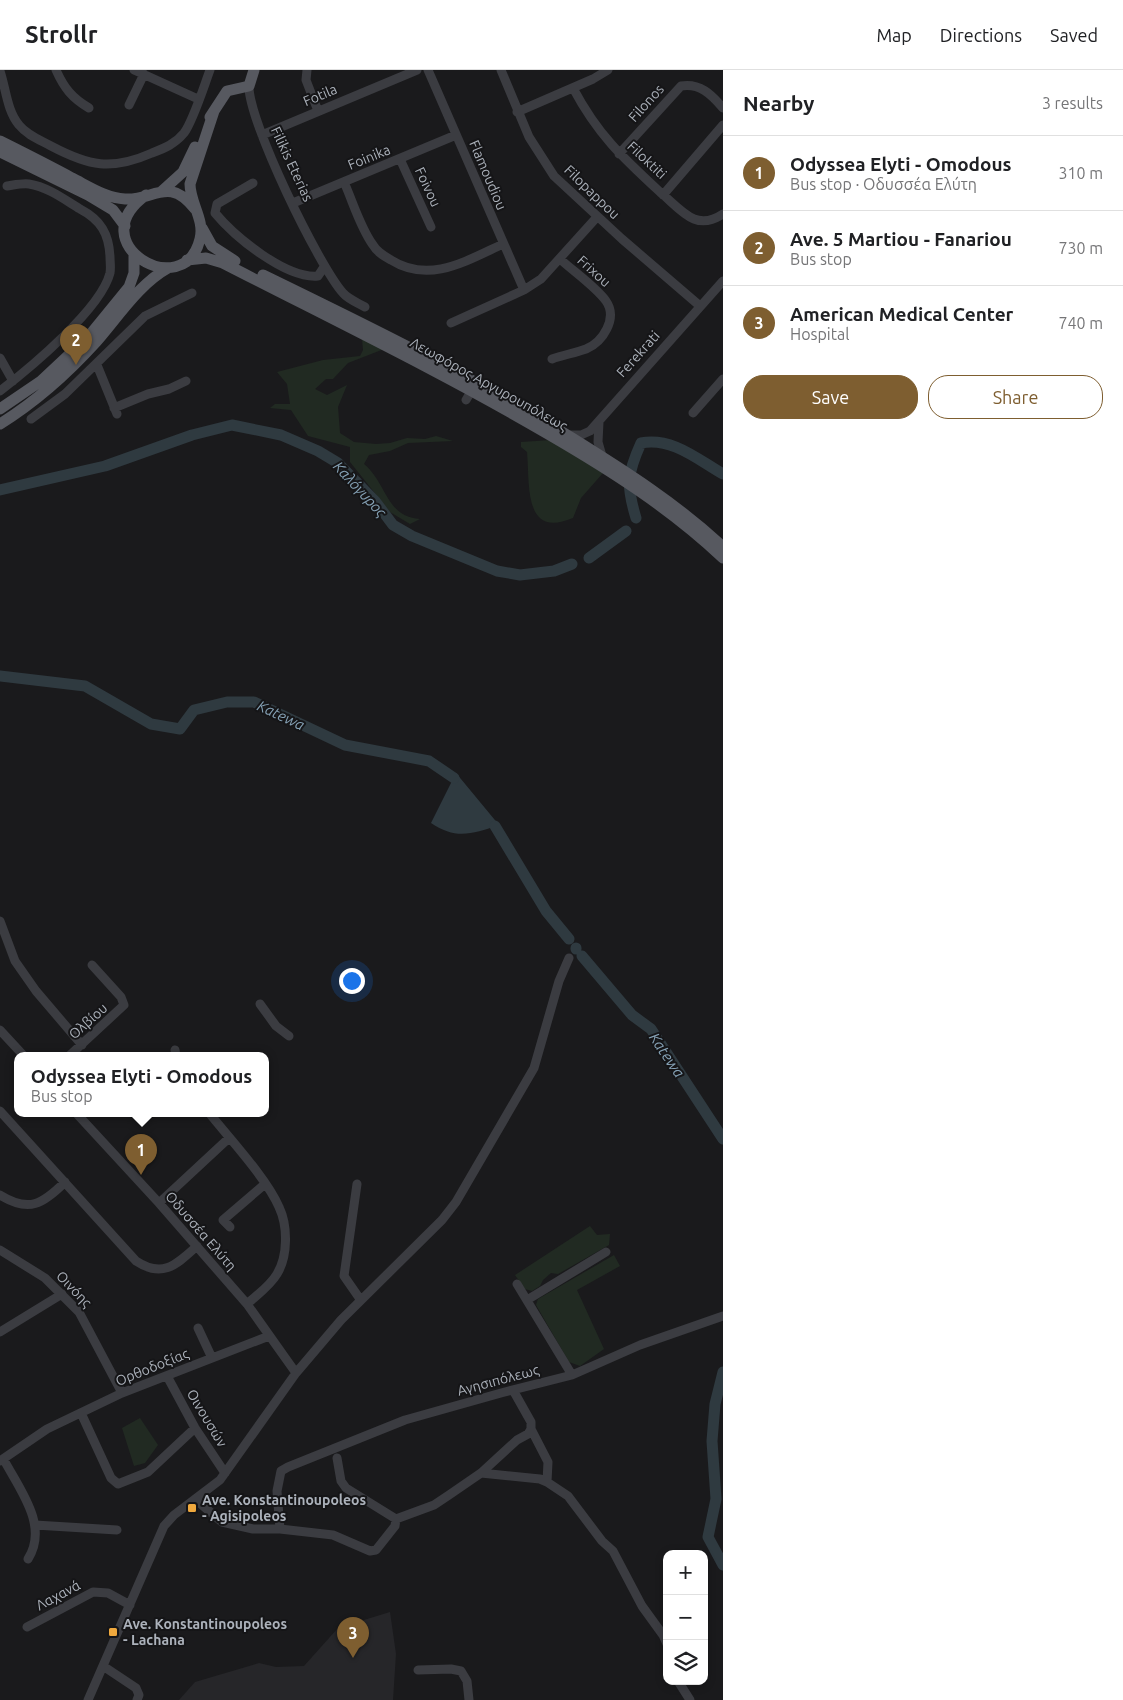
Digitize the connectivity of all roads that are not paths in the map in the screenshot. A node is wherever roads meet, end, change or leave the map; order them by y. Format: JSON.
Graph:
{"nodes":[{"id":1,"x":56,"y":70,"type":"edge"},
{"id":2,"x":134,"y":70,"type":"edge"},
{"id":3,"x":210,"y":70,"type":"edge"},
{"id":4,"x":254,"y":70,"type":"edge"},
{"id":5,"x":307,"y":70,"type":"edge"},
{"id":6,"x":417,"y":70,"type":"edge"},
{"id":7,"x":428,"y":70,"type":"edge"},
{"id":8,"x":501,"y":70,"type":"edge"},
{"id":9,"x":608,"y":70,"type":"edge"},
{"id":10,"x":1,"y":71,"type":"edge"},
{"id":11,"x":144,"y":74,"type":"junction"},
{"id":12,"x":249,"y":86,"type":"junction"},
{"id":13,"x":573,"y":88,"type":"junction"},
{"id":14,"x":198,"y":100,"type":"junction"},
{"id":15,"x":129,"y":106,"type":"dead end"},
{"id":16,"x":89,"y":108,"type":"dead end"},
{"id":17,"x":723,"y":108,"type":"edge"},
{"id":18,"x":214,"y":111,"type":"junction"},
{"id":19,"x":318,"y":111,"type":"junction"},
{"id":20,"x":517,"y":112,"type":"junction"},
{"id":21,"x":723,"y":125,"type":"edge"},
{"id":22,"x":456,"y":135,"type":"junction"},
{"id":23,"x":262,"y":136,"type":"junction"},
{"id":24,"x":0,"y":141,"type":"edge"},
{"id":25,"x":0,"y":152,"type":"edge"},
{"id":26,"x":619,"y":154,"type":"junction"},
{"id":27,"x":400,"y":159,"type":"junction"},
{"id":28,"x":344,"y":182,"type":"junction"},
{"id":29,"x":253,"y":183,"type":"dead end"},
{"id":30,"x":7,"y":186,"type":"dead end"},
{"id":31,"x":162,"y":191,"type":"junction"},
{"id":32,"x":146,"y":195,"type":"junction"},
{"id":33,"x":664,"y":195,"type":"junction"},
{"id":34,"x":293,"y":203,"type":"junction"},
{"id":35,"x":197,"y":212,"type":"junction"},
{"id":36,"x":723,"y":214,"type":"edge"},
{"id":37,"x":597,"y":217,"type":"junction"},
{"id":38,"x":125,"y":226,"type":"junction"},
{"id":39,"x":432,"y":227,"type":"dead end"},
{"id":40,"x":202,"y":228,"type":"junction"},
{"id":41,"x":503,"y":244,"type":"junction"},
{"id":42,"x":134,"y":255,"type":"junction"},
{"id":43,"x":560,"y":259,"type":"junction"},
{"id":44,"x":187,"y":260,"type":"junction"},
{"id":45,"x":225,"y":260,"type":"junction"},
{"id":46,"x":324,"y":267,"type":"junction"},
{"id":47,"x":170,"y":268,"type":"junction"},
{"id":48,"x":723,"y":281,"type":"edge"},
{"id":49,"x":524,"y":290,"type":"junction"},
{"id":50,"x":192,"y":293,"type":"dead end"},
{"id":51,"x":700,"y":306,"type":"junction"},
{"id":52,"x":365,"y":307,"type":"dead end"},
{"id":53,"x":451,"y":323,"type":"dead end"},
{"id":54,"x":0,"y":358,"type":"edge"},
{"id":55,"x":552,"y":359,"type":"dead end"},
{"id":56,"x":97,"y":365,"type":"junction"},
{"id":57,"x":12,"y":381,"type":"junction"},
{"id":58,"x":186,"y":381,"type":"dead end"},
{"id":59,"x":721,"y":384,"type":"edge"},
{"id":60,"x":0,"y":391,"type":"edge"},
{"id":61,"x":0,"y":409,"type":"edge"},
{"id":62,"x":693,"y":413,"type":"dead end"},
{"id":63,"x":31,"y":419,"type":"dead end"},
{"id":64,"x":598,"y":422,"type":"junction"},
{"id":65,"x":0,"y":424,"type":"edge"},
{"id":66,"x":568,"y":436,"type":"junction"},
{"id":67,"x":602,"y":461,"type":"junction"},
{"id":68,"x":655,"y":496,"type":"junction"},
{"id":69,"x":723,"y":546,"type":"edge"},
{"id":70,"x":723,"y":558,"type":"edge"},
{"id":71,"x":0,"y":921,"type":"edge"},
{"id":72,"x":569,"y":958,"type":"dead end"},
{"id":73,"x":92,"y":965,"type":"dead end"},
{"id":74,"x":260,"y":1004,"type":"dead end"},
{"id":75,"x":0,"y":1030,"type":"edge"},
{"id":76,"x":289,"y":1036,"type":"dead end"},
{"id":77,"x":82,"y":1045,"type":"junction"},
{"id":78,"x":20,"y":1052,"type":"edge"},
{"id":79,"x":74,"y":1052,"type":"edge"},
{"id":80,"x":0,"y":1111,"type":"edge"},
{"id":81,"x":80,"y":1117,"type":"edge"},
{"id":82,"x":212,"y":1117,"type":"edge"},
{"id":83,"x":229,"y":1138,"type":"junction"},
{"id":84,"x":65,"y":1182,"type":"junction"},
{"id":85,"x":265,"y":1184,"type":"junction"},
{"id":86,"x":357,"y":1184,"type":"dead end"},
{"id":87,"x":0,"y":1195,"type":"edge"},
{"id":88,"x":159,"y":1203,"type":"junction"},
{"id":89,"x":230,"y":1227,"type":"dead end"},
{"id":90,"x":197,"y":1246,"type":"junction"},
{"id":91,"x":0,"y":1250,"type":"edge"},
{"id":92,"x":606,"y":1252,"type":"dead end"},
{"id":93,"x":517,"y":1284,"type":"dead end"},
{"id":94,"x":62,"y":1294,"type":"junction"},
{"id":95,"x":360,"y":1299,"type":"junction"},
{"id":96,"x":527,"y":1300,"type":"junction"},
{"id":97,"x":247,"y":1304,"type":"junction"},
{"id":98,"x":723,"y":1316,"type":"edge"},
{"id":99,"x":198,"y":1328,"type":"dead end"},
{"id":100,"x":0,"y":1332,"type":"edge"},
{"id":101,"x":269,"y":1336,"type":"junction"},
{"id":102,"x":212,"y":1358,"type":"junction"},
{"id":103,"x":296,"y":1373,"type":"junction"},
{"id":104,"x":167,"y":1376,"type":"junction"},
{"id":105,"x":572,"y":1376,"type":"junction"},
{"id":106,"x":513,"y":1390,"type":"junction"},
{"id":107,"x":122,"y":1393,"type":"junction"},
{"id":108,"x":81,"y":1412,"type":"junction"},
{"id":109,"x":195,"y":1428,"type":"junction"},
{"id":110,"x":532,"y":1428,"type":"junction"},
{"id":111,"x":337,"y":1458,"type":"dead end"},
{"id":112,"x":2,"y":1461,"type":"edge"},
{"id":113,"x":225,"y":1473,"type":"junction"},
{"id":114,"x":481,"y":1473,"type":"junction"},
{"id":115,"x":547,"y":1482,"type":"junction"},
{"id":116,"x":195,"y":1499,"type":"junction"},
{"id":117,"x":396,"y":1519,"type":"junction"},
{"id":118,"x":35,"y":1525,"type":"junction"},
{"id":119,"x":280,"y":1529,"type":"junction"},
{"id":120,"x":117,"y":1530,"type":"dead end"},
{"id":121,"x":28,"y":1559,"type":"dead end"},
{"id":122,"x":130,"y":1605,"type":"junction"},
{"id":123,"x":27,"y":1627,"type":"dead end"},
{"id":124,"x":665,"y":1640,"type":"edge"},
{"id":125,"x":103,"y":1666,"type":"junction"},
{"id":126,"x":418,"y":1670,"type":"dead end"},
{"id":127,"x":681,"y":1685,"type":"edge"},
{"id":128,"x":88,"y":1700,"type":"edge"},
{"id":129,"x":137,"y":1700,"type":"edge"},
{"id":130,"x":469,"y":1700,"type":"edge"},
{"id":131,"x":690,"y":1700,"type":"edge"}],
"edges":[{"from":1,"to":16,"type":"street"},
{"from":2,"to":11,"type":"street"},
{"from":3,"to":14,"type":"street"},
{"from":4,"to":12,"type":"main road","name":"Filikis Eterias"},
{"from":5,"to":19,"type":"street"},
{"from":6,"to":19,"type":"street","name":"Fotila"},
{"from":7,"to":22,"type":"street","name":"Flamoudiou"},
{"from":8,"to":20,"type":"street","name":"Filopappou"},
{"from":9,"to":13,"type":"street"},
{"from":10,"to":14,"type":"street"},
{"from":11,"to":14,"type":"street"},
{"from":11,"to":15,"type":"street"},
{"from":12,"to":18,"type":"main road"},
{"from":12,"to":23,"type":"street","name":"Filikis Eterias"},
{"from":13,"to":20,"type":"street"},
{"from":13,"to":26,"type":"street","name":"Filoktiti"},
{"from":17,"to":26,"type":"street","name":"Filonos"},
{"from":18,"to":31,"type":"main road"},
{"from":18,"to":35,"type":"main road"},
{"from":19,"to":23,"type":"street","name":"Fotila"},
{"from":20,"to":37,"type":"street","name":"Filopappou"},
{"from":21,"to":33,"type":"street"},
{"from":22,"to":27,"type":"street","name":"Foinika"},
{"from":22,"to":41,"type":"street","name":"Flamoudiou"},
{"from":23,"to":34,"type":"street","name":"Filikis Eterias"},
{"from":24,"to":32,"type":"main road"},
{"from":25,"to":38,"type":"main road"},
{"from":26,"to":33,"type":"street","name":"Filoktiti"},
{"from":27,"to":28,"type":"street","name":"Foinika"},
{"from":27,"to":39,"type":"street","name":"Foivou"},
{"from":28,"to":34,"type":"street","name":"Foinika"},
{"from":28,"to":41,"type":"street"},
{"from":29,"to":46,"type":"street"},
{"from":30,"to":57,"type":"street"},
{"from":31,"to":32,"type":"main road"},
{"from":31,"to":35,"type":"main road"},
{"from":32,"to":38,"type":"main road"},
{"from":33,"to":36,"type":"street","name":"Filoktiti"},
{"from":34,"to":46,"type":"street","name":"Filikis Eterias"},
{"from":35,"to":40,"type":"main road"},
{"from":37,"to":43,"type":"street"},
{"from":37,"to":51,"type":"street","name":"Filopappou"},
{"from":38,"to":42,"type":"main road"},
{"from":40,"to":44,"type":"main road"},
{"from":40,"to":45,"type":"main road"},
{"from":41,"to":49,"type":"street","name":"Flamoudiou"},
{"from":42,"to":47,"type":"main road"},
{"from":42,"to":61,"type":"main road"},
{"from":43,"to":49,"type":"street"},
{"from":43,"to":55,"type":"street","name":"Frixou"},
{"from":44,"to":45,"type":"main road"},
{"from":44,"to":47,"type":"main road"},
{"from":45,"to":66,"type":"main road","name":"Λεωφόρος Αργυρουπόλεως"},
{"from":45,"to":67,"type":"main road","name":"Λεωφόρος Αργυρουπόλεως"},
{"from":46,"to":52,"type":"street","name":"Filikis Eterias"},
{"from":47,"to":65,"type":"main road"},
{"from":48,"to":51,"type":"street","name":"Ferekrati"},
{"from":49,"to":53,"type":"street"},
{"from":50,"to":56,"type":"street"},
{"from":51,"to":64,"type":"street","name":"Ferekrati"},
{"from":54,"to":57,"type":"street"},
{"from":56,"to":58,"type":"street"},
{"from":56,"to":63,"type":"street"},
{"from":57,"to":60,"type":"street"},
{"from":59,"to":62,"type":"street"},
{"from":64,"to":66,"type":"street","name":"Ferekrati"},
{"from":64,"to":67,"type":"street"},
{"from":66,"to":67,"type":"main road","name":"Λεωφόρος Αργυρουπόλεως"},
{"from":67,"to":68,"type":"main road","name":"Λεωφόρος Αργυρουπόλεως"},
{"from":68,"to":69,"type":"main road","name":"Λεωφόρος Αργυρουπόλεως"},
{"from":68,"to":70,"type":"main road","name":"Λεωφόρος Αργυρουπόλεως"},
{"from":71,"to":77,"type":"street"},
{"from":72,"to":95,"type":"street"},
{"from":73,"to":77,"type":"street","name":"Ολβίου"},
{"from":74,"to":76,"type":"street"},
{"from":75,"to":78,"type":"street"},
{"from":77,"to":79,"type":"street","name":"Ολβίου"},
{"from":80,"to":84,"type":"street"},
{"from":81,"to":88,"type":"street","name":"Οδυσσέα Ελύτη"},
{"from":82,"to":83,"type":"street"},
{"from":83,"to":85,"type":"street"},
{"from":83,"to":88,"type":"street"},
{"from":84,"to":87,"type":"street"},
{"from":84,"to":90,"type":"street"},
{"from":85,"to":89,"type":"street"},
{"from":85,"to":97,"type":"street"},
{"from":86,"to":95,"type":"street"},
{"from":88,"to":90,"type":"street","name":"Οδυσσέα Ελύτη"},
{"from":90,"to":97,"type":"street","name":"Οδυσσέα Ελύτη"},
{"from":91,"to":94,"type":"street","name":"Οινόης"},
{"from":92,"to":96,"type":"street"},
{"from":93,"to":96,"type":"street"},
{"from":94,"to":100,"type":"street"},
{"from":94,"to":107,"type":"street","name":"Οινόης"},
{"from":95,"to":103,"type":"street"},
{"from":96,"to":105,"type":"street"},
{"from":97,"to":101,"type":"street","name":"Οδυσσέα Ελύτη"},
{"from":98,"to":105,"type":"street","name":"Αγησιπόλεως"},
{"from":99,"to":102,"type":"street"},
{"from":101,"to":102,"type":"street","name":"Ορθοδοξίας"},
{"from":101,"to":103,"type":"street","name":"Οδυσσέα Ελύτη"},
{"from":102,"to":104,"type":"street","name":"Ορθοδοξίας"},
{"from":103,"to":113,"type":"street"},
{"from":104,"to":107,"type":"street","name":"Ορθοδοξίας"},
{"from":104,"to":109,"type":"street","name":"Οινουσών"},
{"from":105,"to":106,"type":"street","name":"Αγησιπόλεως"},
{"from":106,"to":110,"type":"street"},
{"from":106,"to":119,"type":"street","name":"Αγησιπόλεως"},
{"from":107,"to":108,"type":"street","name":"Ορθοδοξίας"},
{"from":108,"to":109,"type":"street"},
{"from":108,"to":112,"type":"street","name":"Ορθοδοξίας"},
{"from":109,"to":113,"type":"street","name":"Οινουσών"},
{"from":110,"to":114,"type":"street"},
{"from":110,"to":115,"type":"street"},
{"from":111,"to":117,"type":"street"},
{"from":112,"to":118,"type":"street"},
{"from":113,"to":116,"type":"street"},
{"from":114,"to":115,"type":"street"},
{"from":114,"to":117,"type":"street"},
{"from":115,"to":124,"type":"street"},
{"from":116,"to":119,"type":"street"},
{"from":116,"to":122,"type":"street"},
{"from":117,"to":119,"type":"street"},
{"from":118,"to":120,"type":"street"},
{"from":118,"to":121,"type":"street"},
{"from":122,"to":123,"type":"street","name":"Λαχανά"},
{"from":122,"to":125,"type":"street"},
{"from":125,"to":128,"type":"street"},
{"from":125,"to":129,"type":"street"},
{"from":126,"to":130,"type":"street"},
{"from":127,"to":131,"type":"street"}]}
